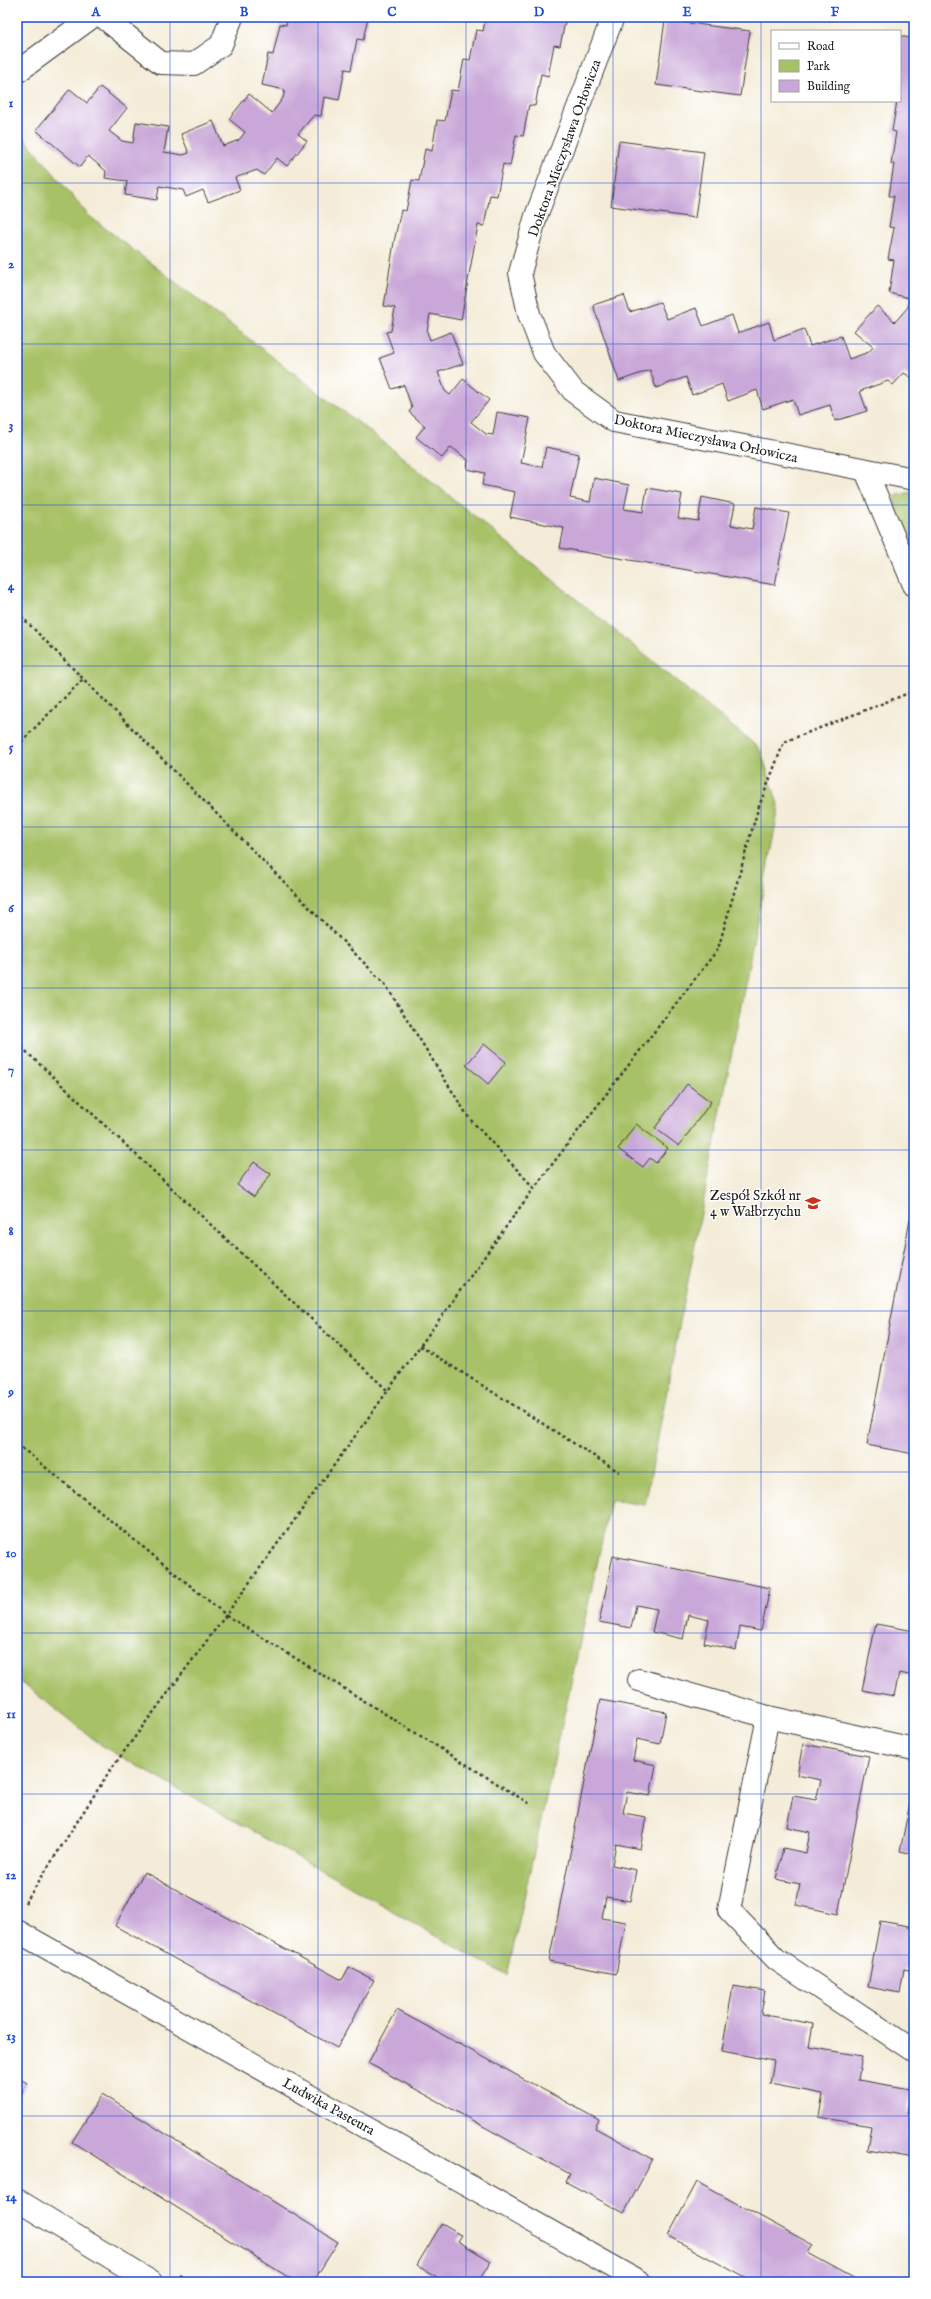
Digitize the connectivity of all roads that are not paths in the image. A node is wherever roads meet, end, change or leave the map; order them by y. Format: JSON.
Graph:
{"nodes":[{"id":1,"x":92,"y":17,"type":"edge"},
{"id":2,"x":103,"y":17,"type":"edge"},
{"id":3,"x":232,"y":17,"type":"edge"},
{"id":4,"x":612,"y":17,"type":"edge"},
{"id":5,"x":17,"y":72,"type":"edge"},
{"id":6,"x":866,"y":471,"type":"junction"},
{"id":7,"x":914,"y":479,"type":"edge"},
{"id":8,"x":914,"y":585,"type":"edge"},
{"id":9,"x":639,"y":1680,"type":"dead end"},
{"id":10,"x":768,"y":1717,"type":"junction"},
{"id":11,"x":914,"y":1749,"type":"edge"},
{"id":12,"x":17,"y":1931,"type":"edge"},
{"id":13,"x":914,"y":2051,"type":"edge"},
{"id":14,"x":17,"y":2200,"type":"edge"},
{"id":15,"x":151,"y":2282,"type":"edge"},
{"id":16,"x":640,"y":2282,"type":"edge"}],
"edges":[{"from":1,"to":5,"type":"street"},
{"from":2,"to":3,"type":"street"},
{"from":4,"to":6,"type":"street","name":"Doktora Mieczysława Orłowicza"},
{"from":6,"to":7,"type":"street","name":"Doktora Mieczysława Orłowicza"},
{"from":6,"to":8,"type":"street"},
{"from":9,"to":10,"type":"street"},
{"from":10,"to":11,"type":"street"},
{"from":10,"to":13,"type":"street"},
{"from":12,"to":16,"type":"street","name":"Ludwika Pasteura"},
{"from":14,"to":15,"type":"street"}]}
